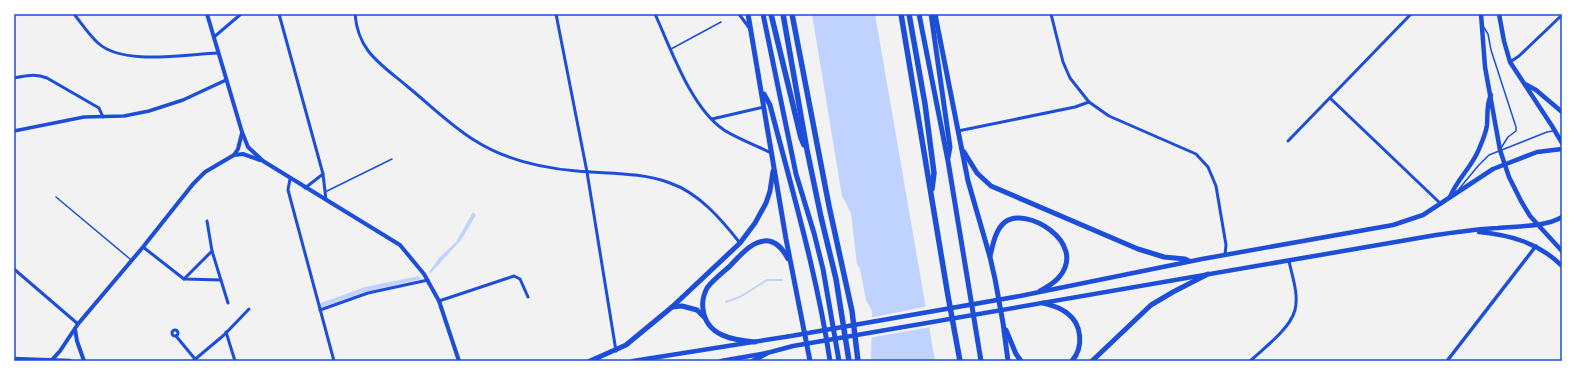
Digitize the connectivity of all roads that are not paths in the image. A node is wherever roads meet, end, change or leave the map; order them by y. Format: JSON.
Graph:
{"nodes":[{"id":1,"x":74,"y":14,"type":"edge"},
{"id":2,"x":207,"y":14,"type":"edge"},
{"id":3,"x":241,"y":14,"type":"edge"},
{"id":4,"x":279,"y":14,"type":"edge"},
{"id":5,"x":355,"y":14,"type":"edge"},
{"id":6,"x":556,"y":14,"type":"edge"},
{"id":7,"x":655,"y":14,"type":"edge"},
{"id":8,"x":739,"y":14,"type":"edge"},
{"id":9,"x":748,"y":14,"type":"edge"},
{"id":10,"x":763,"y":14,"type":"edge"},
{"id":11,"x":771,"y":14,"type":"edge"},
{"id":12,"x":783,"y":14,"type":"edge"},
{"id":13,"x":792,"y":14,"type":"edge"},
{"id":14,"x":901,"y":14,"type":"edge"},
{"id":15,"x":909,"y":14,"type":"edge"},
{"id":16,"x":919,"y":14,"type":"edge"},
{"id":17,"x":931,"y":14,"type":"edge"},
{"id":18,"x":935,"y":14,"type":"edge"},
{"id":19,"x":1051,"y":14,"type":"edge"},
{"id":20,"x":1411,"y":14,"type":"edge"},
{"id":21,"x":1480,"y":14,"type":"edge"},
{"id":22,"x":1499,"y":14,"type":"edge"},
{"id":23,"x":1562,"y":15,"type":"edge"},
{"id":24,"x":721,"y":22,"type":"dead end"},
{"id":25,"x":1481,"y":23,"type":"junction"},
{"id":26,"x":752,"y":32,"type":"junction"},
{"id":27,"x":214,"y":37,"type":"junction"},
{"id":28,"x":671,"y":49,"type":"junction"},
{"id":29,"x":218,"y":53,"type":"junction"},
{"id":30,"x":1510,"y":62,"type":"junction"},
{"id":31,"x":14,"y":78,"type":"edge"},
{"id":32,"x":226,"y":80,"type":"junction"},
{"id":33,"x":1524,"y":84,"type":"junction"},
{"id":34,"x":762,"y":92,"type":"junction"},
{"id":35,"x":1491,"y":95,"type":"junction"},
{"id":36,"x":1330,"y":98,"type":"junction"},
{"id":37,"x":1089,"y":102,"type":"junction"},
{"id":38,"x":764,"y":107,"type":"junction"},
{"id":39,"x":1562,"y":112,"type":"edge"},
{"id":40,"x":103,"y":117,"type":"junction"},
{"id":41,"x":712,"y":120,"type":"junction"},
{"id":42,"x":14,"y":131,"type":"edge"},
{"id":43,"x":958,"y":131,"type":"junction"},
{"id":44,"x":1555,"y":131,"type":"junction"},
{"id":45,"x":242,"y":132,"type":"junction"},
{"id":46,"x":1288,"y":141,"type":"dead end"},
{"id":47,"x":1562,"y":143,"type":"edge"},
{"id":48,"x":961,"y":147,"type":"junction"},
{"id":49,"x":807,"y":150,"type":"junction"},
{"id":50,"x":1500,"y":150,"type":"junction"},
{"id":51,"x":1562,"y":150,"type":"edge"},
{"id":52,"x":771,"y":153,"type":"junction"},
{"id":53,"x":234,"y":155,"type":"junction"},
{"id":54,"x":392,"y":159,"type":"dead end"},
{"id":55,"x":263,"y":161,"type":"junction"},
{"id":56,"x":948,"y":161,"type":"junction"},
{"id":57,"x":1505,"y":164,"type":"junction"},
{"id":58,"x":773,"y":166,"type":"junction"},
{"id":59,"x":586,"y":172,"type":"junction"},
{"id":60,"x":323,"y":174,"type":"junction"},
{"id":61,"x":290,"y":179,"type":"junction"},
{"id":62,"x":305,"y":188,"type":"junction"},
{"id":63,"x":325,"y":192,"type":"junction"},
{"id":64,"x":1458,"y":192,"type":"junction"},
{"id":65,"x":56,"y":197,"type":"dead end"},
{"id":66,"x":932,"y":198,"type":"junction"},
{"id":67,"x":1449,"y":198,"type":"junction"},
{"id":68,"x":326,"y":200,"type":"junction"},
{"id":69,"x":1440,"y":204,"type":"junction"},
{"id":70,"x":1562,"y":218,"type":"edge"},
{"id":71,"x":207,"y":221,"type":"dead end"},
{"id":72,"x":1538,"y":224,"type":"junction"},
{"id":73,"x":1468,"y":230,"type":"junction"},
{"id":74,"x":740,"y":243,"type":"junction"},
{"id":75,"x":1536,"y":246,"type":"junction"},
{"id":76,"x":143,"y":247,"type":"junction"},
{"id":77,"x":212,"y":251,"type":"junction"},
{"id":78,"x":1562,"y":251,"type":"edge"},
{"id":79,"x":1225,"y":255,"type":"junction"},
{"id":80,"x":990,"y":257,"type":"junction"},
{"id":81,"x":132,"y":260,"type":"junction"},
{"id":82,"x":1289,"y":260,"type":"junction"},
{"id":83,"x":1189,"y":261,"type":"junction"},
{"id":84,"x":791,"y":266,"type":"junction"},
{"id":85,"x":1562,"y":266,"type":"edge"},
{"id":86,"x":14,"y":269,"type":"edge"},
{"id":87,"x":1208,"y":274,"type":"junction"},
{"id":88,"x":184,"y":279,"type":"junction"},
{"id":89,"x":221,"y":280,"type":"junction"},
{"id":90,"x":428,"y":280,"type":"junction"},
{"id":91,"x":1040,"y":291,"type":"junction"},
{"id":92,"x":528,"y":297,"type":"dead end"},
{"id":93,"x":439,"y":300,"type":"junction"},
{"id":94,"x":228,"y":303,"type":"dead end"},
{"id":95,"x":1043,"y":303,"type":"junction"},
{"id":96,"x":672,"y":307,"type":"junction"},
{"id":97,"x":250,"y":309,"type":"dead end"},
{"id":98,"x":320,"y":310,"type":"junction"},
{"id":99,"x":704,"y":318,"type":"junction"},
{"id":100,"x":1003,"y":323,"type":"junction"},
{"id":101,"x":77,"y":326,"type":"junction"},
{"id":102,"x":225,"y":333,"type":"junction"},
{"id":103,"x":176,"y":336,"type":"dead end"},
{"id":104,"x":755,"y":342,"type":"junction"},
{"id":105,"x":616,"y":351,"type":"junction"},
{"id":106,"x":767,"y":353,"type":"junction"},
{"id":107,"x":14,"y":359,"type":"edge"},
{"id":108,"x":51,"y":360,"type":"edge"},
{"id":109,"x":194,"y":360,"type":"edge"},
{"id":110,"x":810,"y":360,"type":"edge"},
{"id":111,"x":70,"y":361,"type":"edge"},
{"id":112,"x":84,"y":361,"type":"edge"},
{"id":113,"x":235,"y":361,"type":"edge"},
{"id":114,"x":334,"y":361,"type":"edge"},
{"id":115,"x":459,"y":361,"type":"edge"},
{"id":116,"x":590,"y":361,"type":"edge"},
{"id":117,"x":633,"y":361,"type":"edge"},
{"id":118,"x":721,"y":361,"type":"edge"},
{"id":119,"x":753,"y":361,"type":"edge"},
{"id":120,"x":830,"y":361,"type":"edge"},
{"id":121,"x":839,"y":361,"type":"edge"},
{"id":122,"x":849,"y":361,"type":"edge"},
{"id":123,"x":858,"y":361,"type":"edge"},
{"id":124,"x":960,"y":361,"type":"edge"},
{"id":125,"x":981,"y":361,"type":"edge"},
{"id":126,"x":1008,"y":361,"type":"edge"},
{"id":127,"x":1021,"y":361,"type":"edge"},
{"id":128,"x":1072,"y":361,"type":"edge"},
{"id":129,"x":1092,"y":361,"type":"edge"},
{"id":130,"x":1250,"y":361,"type":"edge"},
{"id":131,"x":1447,"y":361,"type":"edge"}],
"edges":[{"from":1,"to":29,"type":"street"},
{"from":2,"to":27,"type":"main road"},
{"from":3,"to":27,"type":"street"},
{"from":4,"to":60,"type":"street"},
{"from":5,"to":59,"type":"street"},
{"from":6,"to":59,"type":"street"},
{"from":7,"to":28,"type":"street"},
{"from":8,"to":26,"type":"street"},
{"from":9,"to":26,"type":"highway"},
{"from":10,"to":121,"type":"highway"},
{"from":11,"to":49,"type":"highway"},
{"from":12,"to":49,"type":"highway"},
{"from":13,"to":123,"type":"highway"},
{"from":14,"to":66,"type":"highway"},
{"from":15,"to":66,"type":"highway"},
{"from":16,"to":56,"type":"highway"},
{"from":17,"to":56,"type":"highway"},
{"from":18,"to":43,"type":"highway"},
{"from":19,"to":37,"type":"street"},
{"from":20,"to":36,"type":"street"},
{"from":21,"to":25,"type":"main road"},
{"from":22,"to":30,"type":"main road"},
{"from":23,"to":30,"type":"street"},
{"from":24,"to":28,"type":"lane"},
{"from":25,"to":35,"type":"main road"},
{"from":25,"to":50,"type":"lane"},
{"from":26,"to":34,"type":"highway"},
{"from":27,"to":29,"type":"main road"},
{"from":28,"to":41,"type":"street"},
{"from":29,"to":32,"type":"main road"},
{"from":30,"to":33,"type":"main road"},
{"from":31,"to":40,"type":"street"},
{"from":32,"to":40,"type":"street"},
{"from":32,"to":45,"type":"main road"},
{"from":33,"to":39,"type":"main road"},
{"from":33,"to":44,"type":"main road"},
{"from":34,"to":38,"type":"highway"},
{"from":34,"to":120,"type":"highway"},
{"from":35,"to":50,"type":"main road"},
{"from":35,"to":67,"type":"main road"},
{"from":36,"to":46,"type":"street"},
{"from":36,"to":69,"type":"street"},
{"from":37,"to":43,"type":"street"},
{"from":37,"to":79,"type":"street"},
{"from":38,"to":41,"type":"street"},
{"from":38,"to":52,"type":"highway"},
{"from":40,"to":42,"type":"street"},
{"from":41,"to":52,"type":"street"},
{"from":43,"to":48,"type":"highway"},
{"from":44,"to":47,"type":"main road"},
{"from":44,"to":50,"type":"lane"},
{"from":45,"to":53,"type":"main road"},
{"from":45,"to":55,"type":"main road"},
{"from":48,"to":80,"type":"highway"},
{"from":48,"to":83,"type":"highway"},
{"from":49,"to":122,"type":"highway"},
{"from":50,"to":57,"type":"main road"},
{"from":50,"to":64,"type":"lane"},
{"from":51,"to":57,"type":"main road"},
{"from":52,"to":58,"type":"highway"},
{"from":53,"to":55,"type":"main road"},
{"from":53,"to":76,"type":"main road"},
{"from":54,"to":63,"type":"lane"},
{"from":55,"to":61,"type":"main road"},
{"from":56,"to":125,"type":"highway"},
{"from":57,"to":64,"type":"main road"},
{"from":57,"to":72,"type":"main road"},
{"from":58,"to":74,"type":"highway"},
{"from":58,"to":84,"type":"highway"},
{"from":59,"to":74,"type":"street"},
{"from":59,"to":105,"type":"street"},
{"from":60,"to":62,"type":"street"},
{"from":60,"to":63,"type":"street"},
{"from":61,"to":62,"type":"main road"},
{"from":61,"to":98,"type":"street"},
{"from":62,"to":68,"type":"main road"},
{"from":63,"to":68,"type":"street"},
{"from":64,"to":67,"type":"main road"},
{"from":65,"to":81,"type":"lane"},
{"from":66,"to":124,"type":"highway"},
{"from":67,"to":69,"type":"main road"},
{"from":68,"to":90,"type":"main road"},
{"from":69,"to":79,"type":"main road"},
{"from":70,"to":72,"type":"main road"},
{"from":71,"to":77,"type":"street"},
{"from":72,"to":73,"type":"main road"},
{"from":72,"to":78,"type":"main road"},
{"from":73,"to":75,"type":"main road"},
{"from":73,"to":82,"type":"main road"},
{"from":74,"to":96,"type":"highway"},
{"from":75,"to":85,"type":"main road"},
{"from":75,"to":131,"type":"street"},
{"from":76,"to":81,"type":"main road"},
{"from":76,"to":88,"type":"street"},
{"from":77,"to":88,"type":"street"},
{"from":77,"to":89,"type":"street"},
{"from":79,"to":83,"type":"main road"},
{"from":80,"to":91,"type":"highway"},
{"from":80,"to":100,"type":"highway"},
{"from":81,"to":101,"type":"main road"},
{"from":82,"to":87,"type":"main road"},
{"from":82,"to":130,"type":"street"},
{"from":83,"to":91,"type":"main road"},
{"from":84,"to":99,"type":"highway"},
{"from":84,"to":110,"type":"highway"},
{"from":86,"to":101,"type":"street"},
{"from":87,"to":95,"type":"main road"},
{"from":87,"to":129,"type":"highway"},
{"from":88,"to":89,"type":"street"},
{"from":89,"to":94,"type":"street"},
{"from":90,"to":93,"type":"main road"},
{"from":90,"to":98,"type":"street"},
{"from":91,"to":104,"type":"main road"},
{"from":92,"to":93,"type":"street"},
{"from":93,"to":115,"type":"main road"},
{"from":95,"to":106,"type":"main road"},
{"from":95,"to":128,"type":"highway"},
{"from":96,"to":99,"type":"highway"},
{"from":96,"to":105,"type":"highway"},
{"from":97,"to":102,"type":"street"},
{"from":98,"to":114,"type":"street"},
{"from":99,"to":104,"type":"highway"},
{"from":100,"to":126,"type":"highway"},
{"from":100,"to":127,"type":"highway"},
{"from":101,"to":108,"type":"main road"},
{"from":101,"to":112,"type":"main road"},
{"from":102,"to":109,"type":"street"},
{"from":102,"to":113,"type":"street"},
{"from":103,"to":109,"type":"street"},
{"from":104,"to":117,"type":"main road"},
{"from":105,"to":116,"type":"highway"},
{"from":106,"to":118,"type":"main road"},
{"from":106,"to":119,"type":"highway"},
{"from":107,"to":108,"type":"main road"},
{"from":108,"to":111,"type":"main road"}]}
